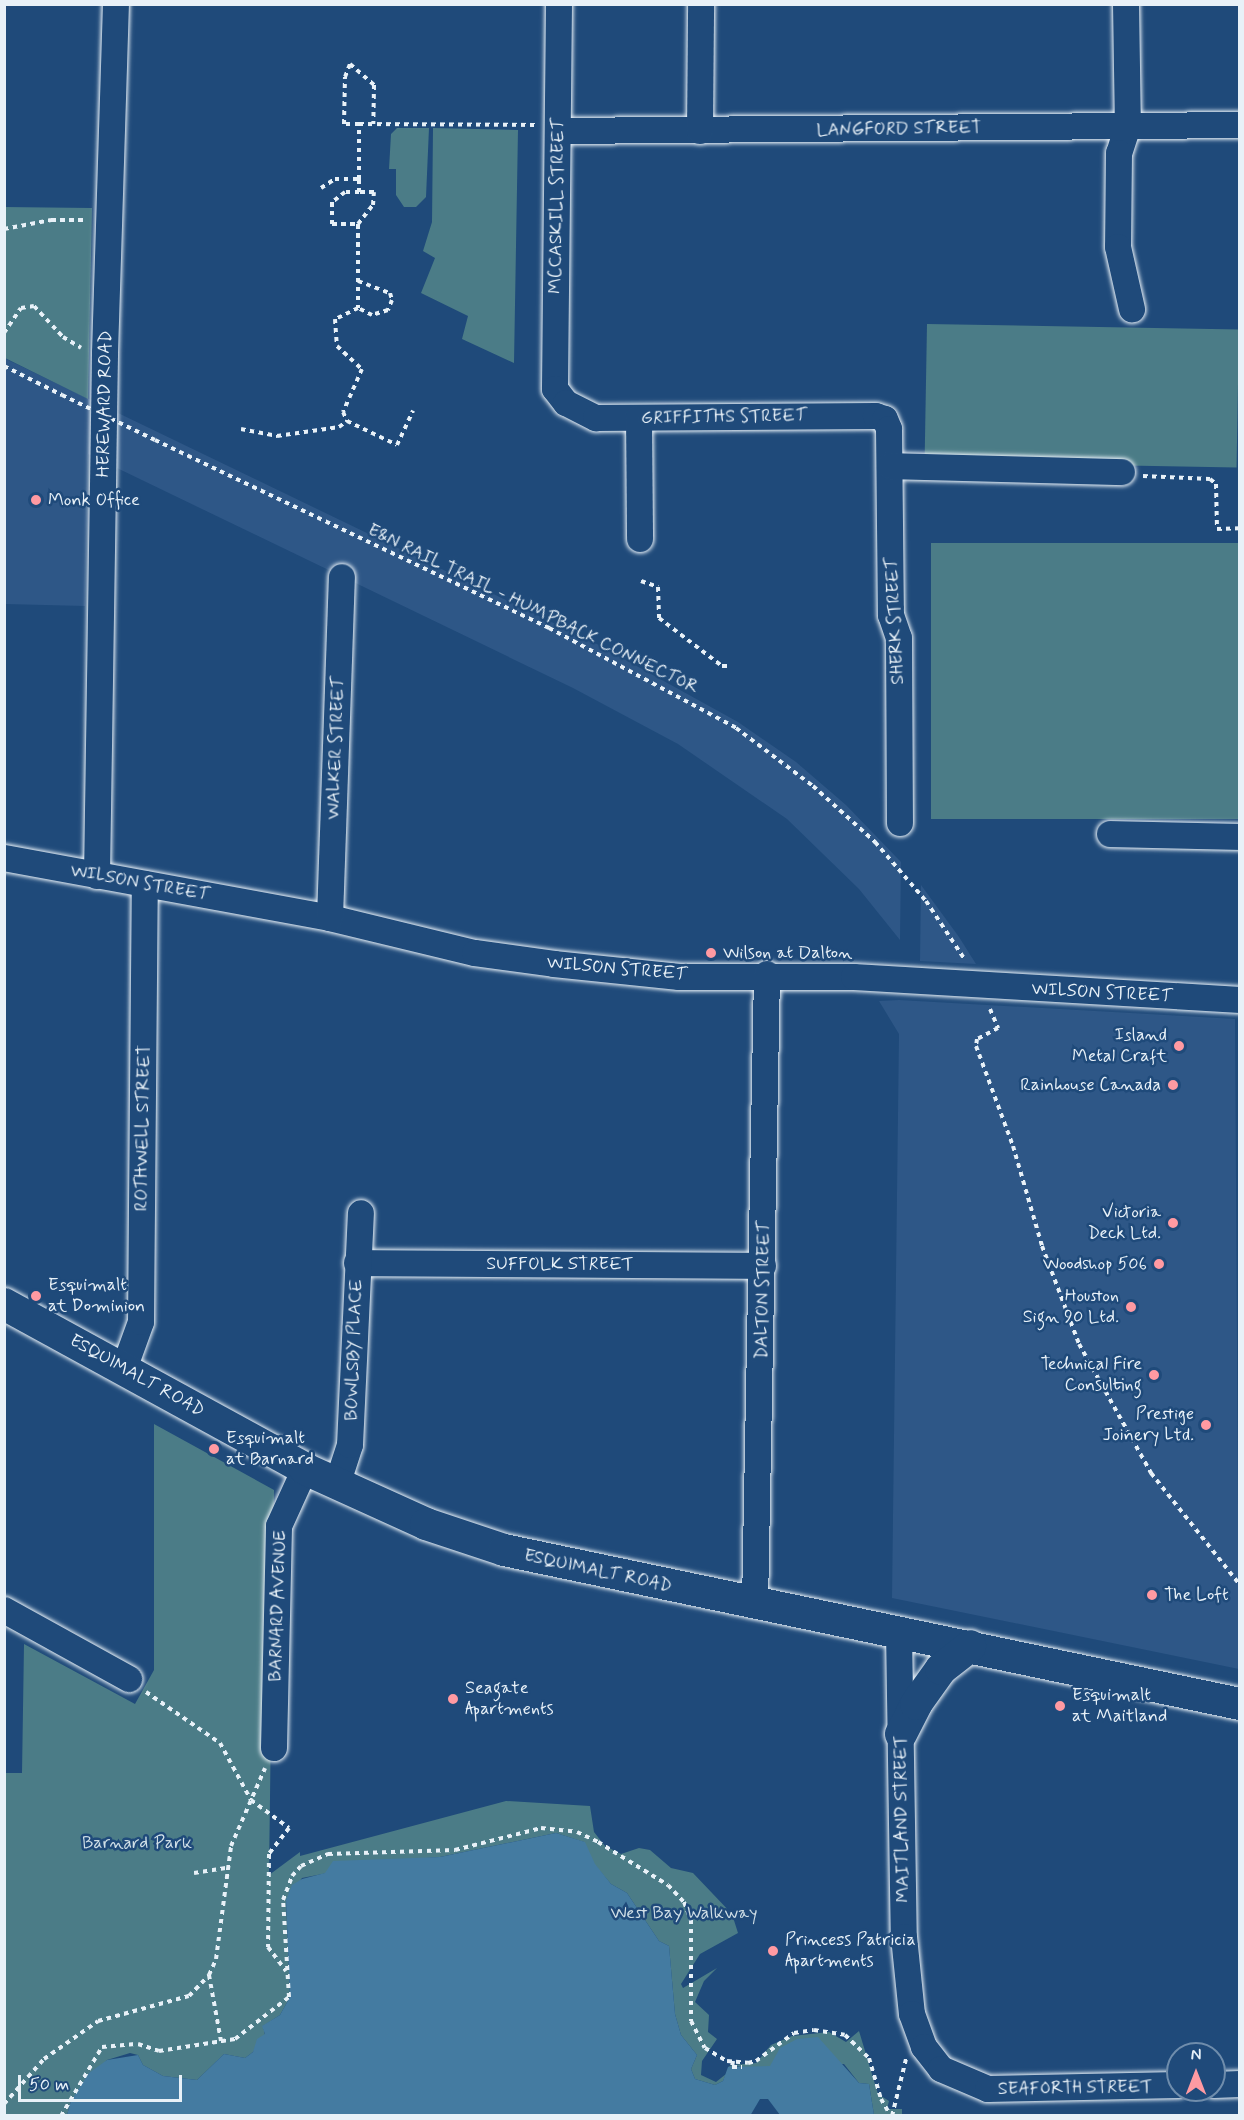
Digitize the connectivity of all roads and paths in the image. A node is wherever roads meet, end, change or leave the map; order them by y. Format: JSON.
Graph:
{"nodes":[{"id":1,"x":116,"y":4,"type":"edge"},
{"id":2,"x":559,"y":4,"type":"edge"},
{"id":3,"x":700,"y":4,"type":"edge"},
{"id":4,"x":1126,"y":4,"type":"edge"},
{"id":5,"x":359,"y":124,"type":"junction"},
{"id":6,"x":373,"y":124,"type":"junction"},
{"id":7,"x":1239,"y":125,"type":"edge"},
{"id":8,"x":1128,"y":126,"type":"junction"},
{"id":9,"x":558,"y":130,"type":"junction"},
{"id":10,"x":700,"y":131,"type":"junction"},
{"id":11,"x":358,"y":179,"type":"junction"},
{"id":12,"x":321,"y":188,"type":"dead end"},
{"id":13,"x":358,"y":192,"type":"junction"},
{"id":14,"x":111,"y":221,"type":"junction"},
{"id":15,"x":358,"y":224,"type":"junction"},
{"id":16,"x":4,"y":229,"type":"edge"},
{"id":17,"x":358,"y":281,"type":"junction"},
{"id":18,"x":358,"y":308,"type":"junction"},
{"id":19,"x":1132,"y":309,"type":"dead end"},
{"id":20,"x":4,"y":333,"type":"edge"},
{"id":21,"x":88,"y":352,"type":"dead end"},
{"id":22,"x":4,"y":366,"type":"edge"},
{"id":23,"x":566,"y":403,"type":"joint"},
{"id":24,"x":413,"y":410,"type":"dead end"},
{"id":25,"x":639,"y":418,"type":"junction"},
{"id":26,"x":885,"y":419,"type":"joint"},
{"id":27,"x":347,"y":421,"type":"junction"},
{"id":28,"x":241,"y":429,"type":"dead end"},
{"id":29,"x":890,"y":466,"type":"junction"},
{"id":30,"x":1122,"y":472,"type":"joint"},
{"id":31,"x":1239,"y":528,"type":"edge"},
{"id":32,"x":640,"y":539,"type":"dead end"},
{"id":33,"x":342,"y":577,"type":"dead end"},
{"id":34,"x":641,"y":581,"type":"dead end"},
{"id":35,"x":727,"y":666,"type":"dead end"},
{"id":36,"x":900,"y":823,"type":"dead end"},
{"id":37,"x":1110,"y":834,"type":"dead end"},
{"id":38,"x":1239,"y":837,"type":"edge"},
{"id":39,"x":4,"y":858,"type":"edge"},
{"id":40,"x":97,"y":876,"type":"junction"},
{"id":41,"x":145,"y":884,"type":"junction"},
{"id":42,"x":330,"y":918,"type":"junction"},
{"id":43,"x":969,"y":967,"type":"dead end"},
{"id":44,"x":767,"y":974,"type":"junction"},
{"id":45,"x":987,"y":998,"type":"dead end"},
{"id":46,"x":1239,"y":1000,"type":"edge"},
{"id":47,"x":361,"y":1213,"type":"dead end"},
{"id":48,"x":357,"y":1263,"type":"junction"},
{"id":49,"x":764,"y":1266,"type":"junction"},
{"id":50,"x":4,"y":1304,"type":"edge"},
{"id":51,"x":124,"y":1369,"type":"junction"},
{"id":52,"x":304,"y":1469,"type":"junction"},
{"id":53,"x":337,"y":1485,"type":"junction"},
{"id":54,"x":1239,"y":1585,"type":"edge"},
{"id":55,"x":755,"y":1605,"type":"junction"},
{"id":56,"x":4,"y":1610,"type":"edge"},
{"id":57,"x":899,"y":1632,"type":"junction"},
{"id":58,"x":970,"y":1646,"type":"junction"},
{"id":59,"x":129,"y":1679,"type":"joint"},
{"id":60,"x":1239,"y":1704,"type":"edge"},
{"id":61,"x":901,"y":1734,"type":"junction"},
{"id":62,"x":274,"y":1748,"type":"joint"},
{"id":63,"x":251,"y":1800,"type":"junction"},
{"id":64,"x":226,"y":1868,"type":"junction"},
{"id":65,"x":194,"y":1873,"type":"dead end"},
{"id":66,"x":288,"y":1973,"type":"junction"},
{"id":67,"x":209,"y":1975,"type":"junction"},
{"id":68,"x":221,"y":2041,"type":"junction"},
{"id":69,"x":906,"y":2060,"type":"dead end"},
{"id":70,"x":733,"y":2061,"type":"junction"},
{"id":71,"x":742,"y":2067,"type":"dead end"},
{"id":72,"x":941,"y":2069,"type":"joint"},
{"id":73,"x":1166,"y":2085,"type":"edge"},
{"id":74,"x":4,"y":2104,"type":"edge"},
{"id":75,"x":61,"y":2115,"type":"edge"},
{"id":76,"x":892,"y":2115,"type":"edge"}],
"edges":[{"from":1,"to":14,"type":"street","name":"HEREWARD ROAD"},
{"from":2,"to":9,"type":"street","name":"MCCASKILL STREET"},
{"from":3,"to":10,"type":"street"},
{"from":4,"to":8,"type":"street"},
{"from":5,"to":6,"type":"path"},
{"from":5,"to":6,"type":"path"},
{"from":5,"to":11,"type":"path"},
{"from":6,"to":9,"type":"path"},
{"from":7,"to":8,"type":"street","name":"LANGFORD STREET"},
{"from":8,"to":10,"type":"street","name":"LANGFORD STREET"},
{"from":8,"to":19,"type":"street"},
{"from":9,"to":10,"type":"street","name":"LANGFORD STREET"},
{"from":9,"to":23,"type":"street","name":"MCCASKILL STREET"},
{"from":11,"to":12,"type":"path"},
{"from":11,"to":13,"type":"path"},
{"from":13,"to":15,"type":"path"},
{"from":13,"to":15,"type":"path"},
{"from":14,"to":16,"type":"path"},
{"from":14,"to":40,"type":"street","name":"HEREWARD ROAD"},
{"from":15,"to":17,"type":"path"},
{"from":17,"to":18,"type":"path"},
{"from":17,"to":18,"type":"path"},
{"from":18,"to":27,"type":"path"},
{"from":20,"to":21,"type":"path"},
{"from":22,"to":43,"type":"path","name":"E&N RAIL TRAIL - HUMPBACK CONNECTOR","bridge":true},
{"from":23,"to":25,"type":"street","name":"GRIFFITHS STREET"},
{"from":24,"to":27,"type":"path"},
{"from":25,"to":26,"type":"street","name":"GRIFFITHS STREET"},
{"from":25,"to":32,"type":"street"},
{"from":26,"to":29,"type":"street","name":"SHERK STREET"},
{"from":27,"to":28,"type":"path"},
{"from":29,"to":30,"type":"street"},
{"from":29,"to":36,"type":"street","name":"SHERK STREET"},
{"from":30,"to":31,"type":"path"},
{"from":33,"to":42,"type":"street","name":"WALKER STREET"},
{"from":34,"to":35,"type":"path"},
{"from":37,"to":38,"type":"street"},
{"from":39,"to":40,"type":"street","name":"WILSON STREET"},
{"from":40,"to":41,"type":"street","name":"WILSON STREET"},
{"from":41,"to":42,"type":"street","name":"WILSON STREET"},
{"from":41,"to":51,"type":"street","name":"ROTHWELL STREET"},
{"from":42,"to":44,"type":"street","name":"WILSON STREET"},
{"from":44,"to":46,"type":"street","name":"WILSON STREET"},
{"from":44,"to":49,"type":"street","name":"DALTON STREET"},
{"from":45,"to":54,"type":"path"},
{"from":47,"to":48,"type":"street","name":"BOWLSBY PLACE"},
{"from":48,"to":49,"type":"street","name":"SUFFOLK STREET"},
{"from":48,"to":53,"type":"street","name":"BOWLSBY PLACE"},
{"from":49,"to":55,"type":"street","name":"DALTON STREET"},
{"from":50,"to":51,"type":"main road","name":"ESQUIMALT ROAD"},
{"from":51,"to":52,"type":"main road","name":"ESQUIMALT ROAD"},
{"from":52,"to":53,"type":"main road","name":"ESQUIMALT ROAD"},
{"from":52,"to":62,"type":"street","name":"BARNARD AVENUE"},
{"from":53,"to":55,"type":"main road","name":"ESQUIMALT ROAD"},
{"from":55,"to":57,"type":"main road","name":"ESQUIMALT ROAD"},
{"from":56,"to":59,"type":"street"},
{"from":57,"to":58,"type":"main road","name":"ESQUIMALT ROAD"},
{"from":57,"to":61,"type":"street","name":"MAITLAND STREET"},
{"from":58,"to":60,"type":"main road","name":"ESQUIMALT ROAD"},
{"from":58,"to":61,"type":"main road"},
{"from":59,"to":63,"type":"path"},
{"from":61,"to":72,"type":"street","name":"MAITLAND STREET"},
{"from":62,"to":63,"type":"path"},
{"from":63,"to":64,"type":"path"},
{"from":63,"to":66,"type":"path"},
{"from":64,"to":65,"type":"path"},
{"from":64,"to":67,"type":"path"},
{"from":66,"to":68,"type":"path"},
{"from":66,"to":70,"type":"path"},
{"from":67,"to":68,"type":"path"},
{"from":67,"to":74,"type":"path"},
{"from":68,"to":75,"type":"path"},
{"from":69,"to":76,"type":"path"},
{"from":70,"to":71,"type":"path"},
{"from":70,"to":76,"type":"path"},
{"from":72,"to":73,"type":"street","name":"SEAFORTH STREET"}]}
